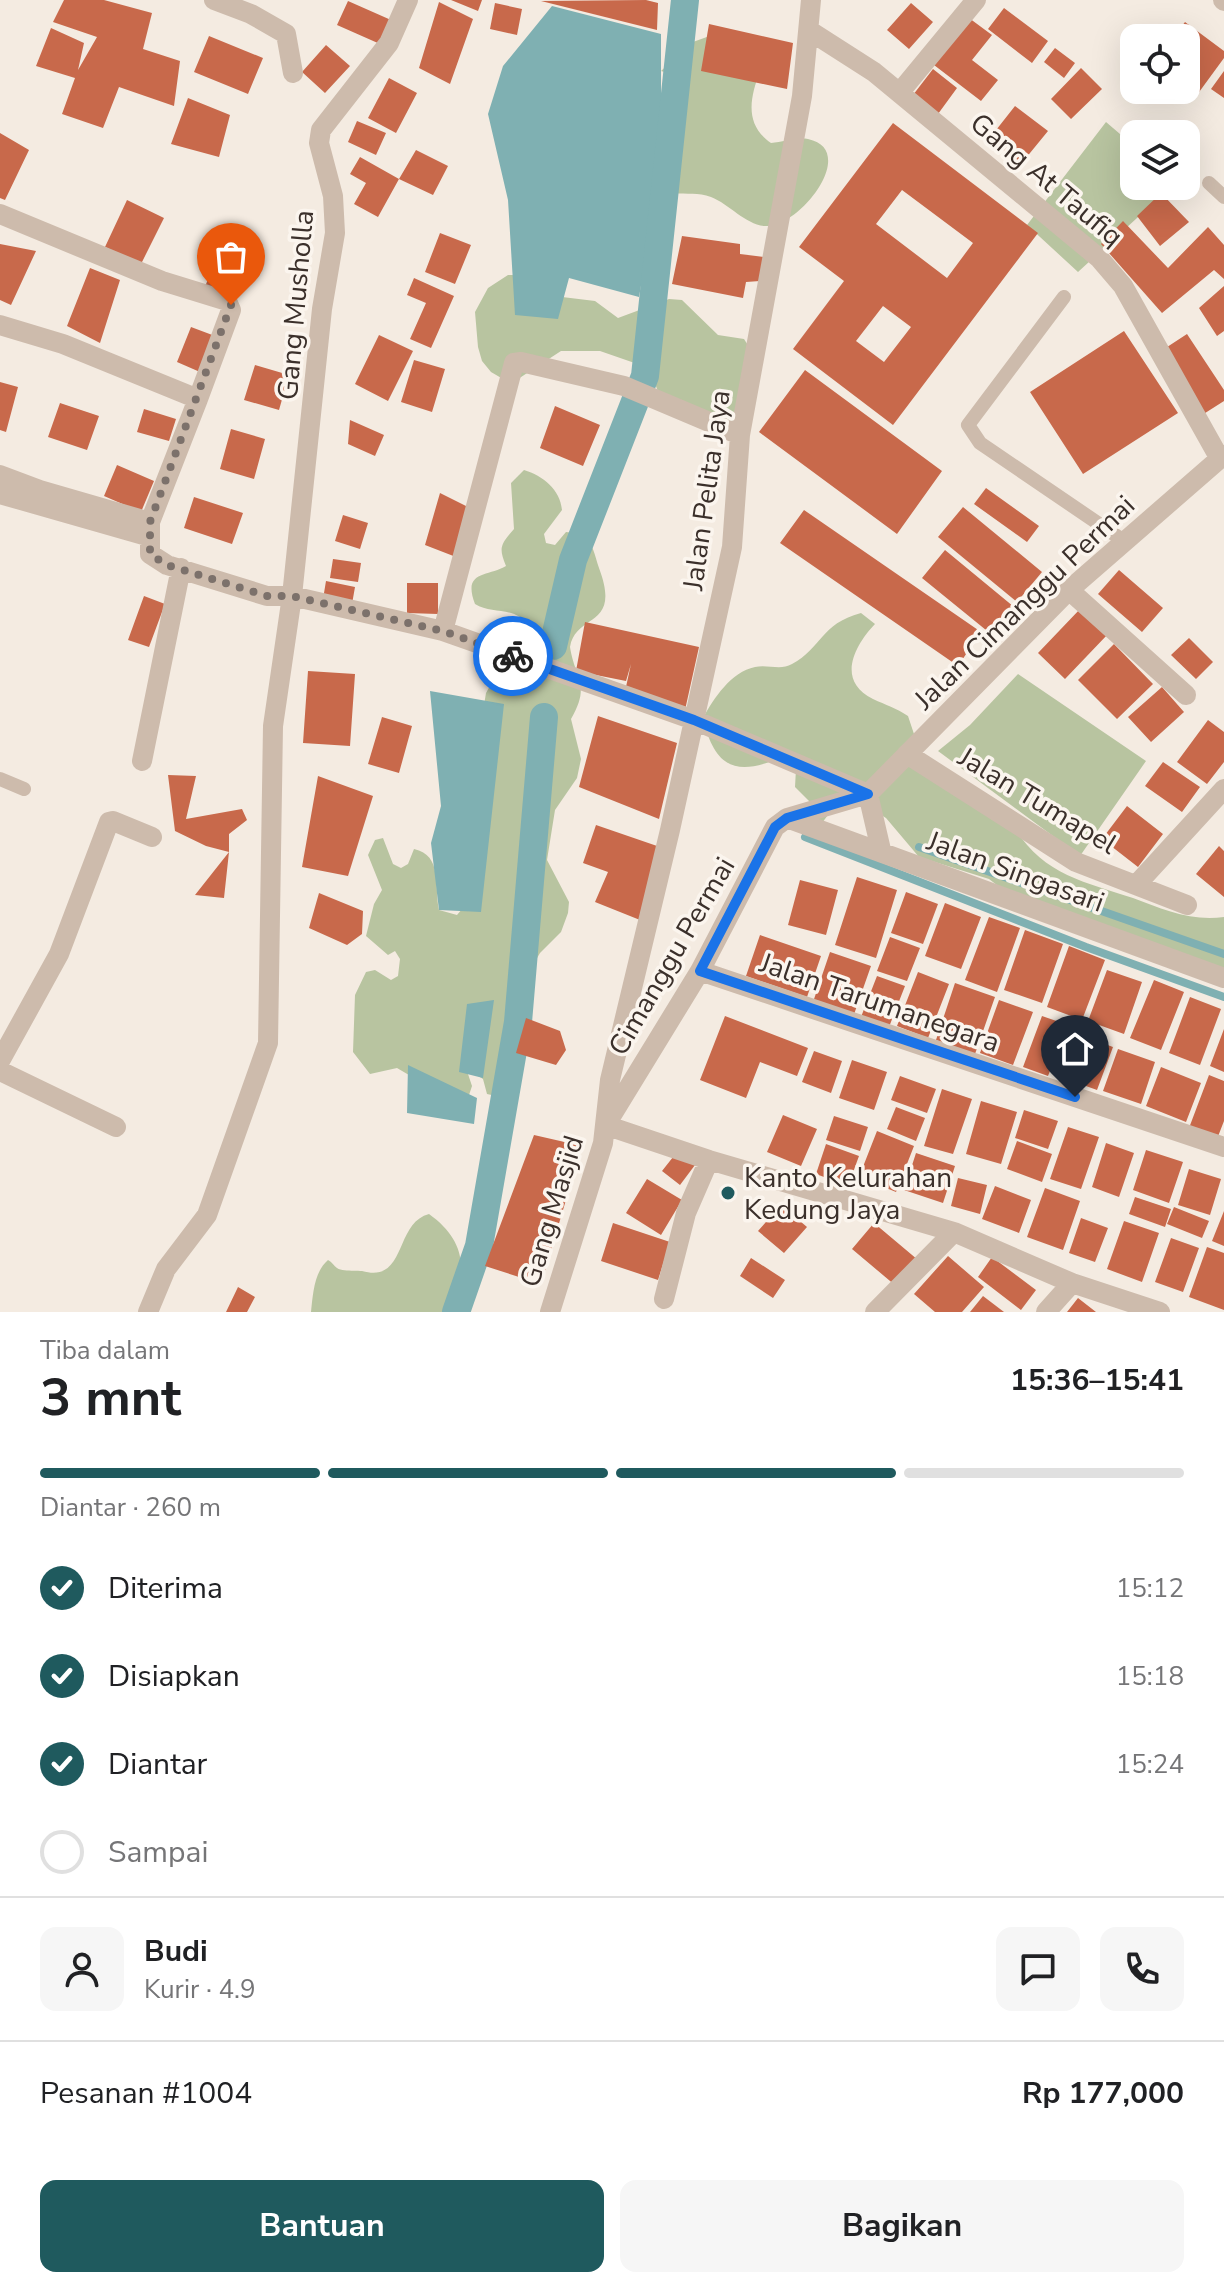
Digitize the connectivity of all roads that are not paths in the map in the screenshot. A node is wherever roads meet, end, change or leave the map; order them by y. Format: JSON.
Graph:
{"nodes":[{"id":1,"x":214,"y":0,"type":"edge"},
{"id":2,"x":408,"y":0,"type":"edge"},
{"id":3,"x":811,"y":0,"type":"edge"},
{"id":4,"x":976,"y":0,"type":"edge"},
{"id":5,"x":810,"y":31,"type":"junction"},
{"id":6,"x":293,"y":73,"type":"dead end"},
{"id":7,"x":900,"y":92,"type":"junction"},
{"id":8,"x":1209,"y":183,"type":"dead end"},
{"id":9,"x":1224,"y":197,"type":"edge"},
{"id":10,"x":0,"y":214,"type":"edge"},
{"id":11,"x":1064,"y":297,"type":"dead end"},
{"id":12,"x":0,"y":325,"type":"edge"},
{"id":13,"x":198,"y":399,"type":"junction"},
{"id":14,"x":740,"y":435,"type":"junction"},
{"id":15,"x":1223,"y":459,"type":"edge"},
{"id":16,"x":0,"y":491,"type":"edge"},
{"id":17,"x":150,"y":530,"type":"junction"},
{"id":18,"x":1124,"y":541,"type":"junction"},
{"id":19,"x":181,"y":568,"type":"junction"},
{"id":20,"x":1069,"y":590,"type":"junction"},
{"id":21,"x":292,"y":596,"type":"junction"},
{"id":22,"x":443,"y":631,"type":"junction"},
{"id":23,"x":1186,"y":695,"type":"dead end"},
{"id":24,"x":694,"y":720,"type":"junction"},
{"id":25,"x":907,"y":754,"type":"junction"},
{"id":26,"x":142,"y":761,"type":"dead end"},
{"id":27,"x":0,"y":779,"type":"edge"},
{"id":28,"x":24,"y":789,"type":"dead end"},
{"id":29,"x":1224,"y":789,"type":"edge"},
{"id":30,"x":868,"y":794,"type":"junction"},
{"id":31,"x":787,"y":818,"type":"junction"},
{"id":32,"x":152,"y":837,"type":"dead end"},
{"id":33,"x":880,"y":849,"type":"junction"},
{"id":34,"x":1137,"y":884,"type":"junction"},
{"id":35,"x":1187,"y":905,"type":"dead end"},
{"id":36,"x":700,"y":971,"type":"junction"},
{"id":37,"x":1224,"y":978,"type":"edge"},
{"id":38,"x":0,"y":1061,"type":"edge"},
{"id":39,"x":0,"y":1071,"type":"edge"},
{"id":40,"x":605,"y":1125,"type":"junction"},
{"id":41,"x":116,"y":1127,"type":"dead end"},
{"id":42,"x":1224,"y":1147,"type":"edge"},
{"id":43,"x":709,"y":1160,"type":"junction"},
{"id":44,"x":954,"y":1232,"type":"junction"},
{"id":45,"x":1072,"y":1283,"type":"junction"},
{"id":46,"x":664,"y":1299,"type":"dead end"},
{"id":47,"x":148,"y":1312,"type":"edge"},
{"id":48,"x":550,"y":1312,"type":"edge"},
{"id":49,"x":875,"y":1312,"type":"edge"},
{"id":50,"x":1046,"y":1312,"type":"edge"},
{"id":51,"x":1160,"y":1312,"type":"edge"}],
"edges":[{"from":1,"to":6,"type":"street"},
{"from":2,"to":21,"type":"street","name":"Gang Musholla"},
{"from":3,"to":5,"type":"street","name":"Jalan Pelita Jaya"},
{"from":4,"to":7,"type":"street"},
{"from":5,"to":7,"type":"street","name":"Gang At Taufiq"},
{"from":5,"to":14,"type":"street","name":"Jalan Pelita Jaya"},
{"from":7,"to":15,"type":"street","name":"Gang At Taufiq"},
{"from":8,"to":9,"type":"lane"},
{"from":10,"to":13,"type":"street"},
{"from":11,"to":18,"type":"lane"},
{"from":12,"to":13,"type":"street"},
{"from":13,"to":17,"type":"street"},
{"from":14,"to":22,"type":"street"},
{"from":14,"to":24,"type":"street","name":"Jalan Pelita Jaya"},
{"from":15,"to":18,"type":"street","name":"Jalan Cimanggu Permai"},
{"from":16,"to":17,"type":"street"},
{"from":17,"to":19,"type":"street"},
{"from":18,"to":20,"type":"street","name":"Jalan Cimanggu Permai"},
{"from":19,"to":21,"type":"street"},
{"from":19,"to":26,"type":"street"},
{"from":20,"to":23,"type":"street"},
{"from":20,"to":25,"type":"street","name":"Jalan Cimanggu Permai"},
{"from":21,"to":22,"type":"street"},
{"from":21,"to":47,"type":"street","name":"Gang Musholla"},
{"from":22,"to":24,"type":"street"},
{"from":24,"to":30,"type":"street"},
{"from":24,"to":40,"type":"street","name":"Jalan Pelita Jaya"},
{"from":25,"to":30,"type":"street","name":"Jalan Cimanggu Permai"},
{"from":25,"to":34,"type":"street","name":"Jalan Tumapel"},
{"from":27,"to":28,"type":"lane"},
{"from":29,"to":34,"type":"street"},
{"from":30,"to":31,"type":"street","name":"Jalan Cimanggu Permai"},
{"from":30,"to":33,"type":"street"},
{"from":31,"to":33,"type":"street","name":"Jalan Singasari"},
{"from":31,"to":36,"type":"street","name":"Cimanggu Permai"},
{"from":32,"to":38,"type":"street"},
{"from":33,"to":37,"type":"street","name":"Jalan Singasari"},
{"from":34,"to":35,"type":"street","name":"Jalan Tumapel"},
{"from":36,"to":40,"type":"street","name":"Cimanggu Permai"},
{"from":36,"to":42,"type":"street","name":"Jalan Tarumanegara"},
{"from":39,"to":41,"type":"street"},
{"from":40,"to":43,"type":"street"},
{"from":40,"to":48,"type":"street","name":"Gang Masjid"},
{"from":43,"to":44,"type":"street"},
{"from":43,"to":46,"type":"street"},
{"from":44,"to":45,"type":"street"},
{"from":44,"to":49,"type":"street"},
{"from":45,"to":50,"type":"street"},
{"from":45,"to":51,"type":"street"}]}
